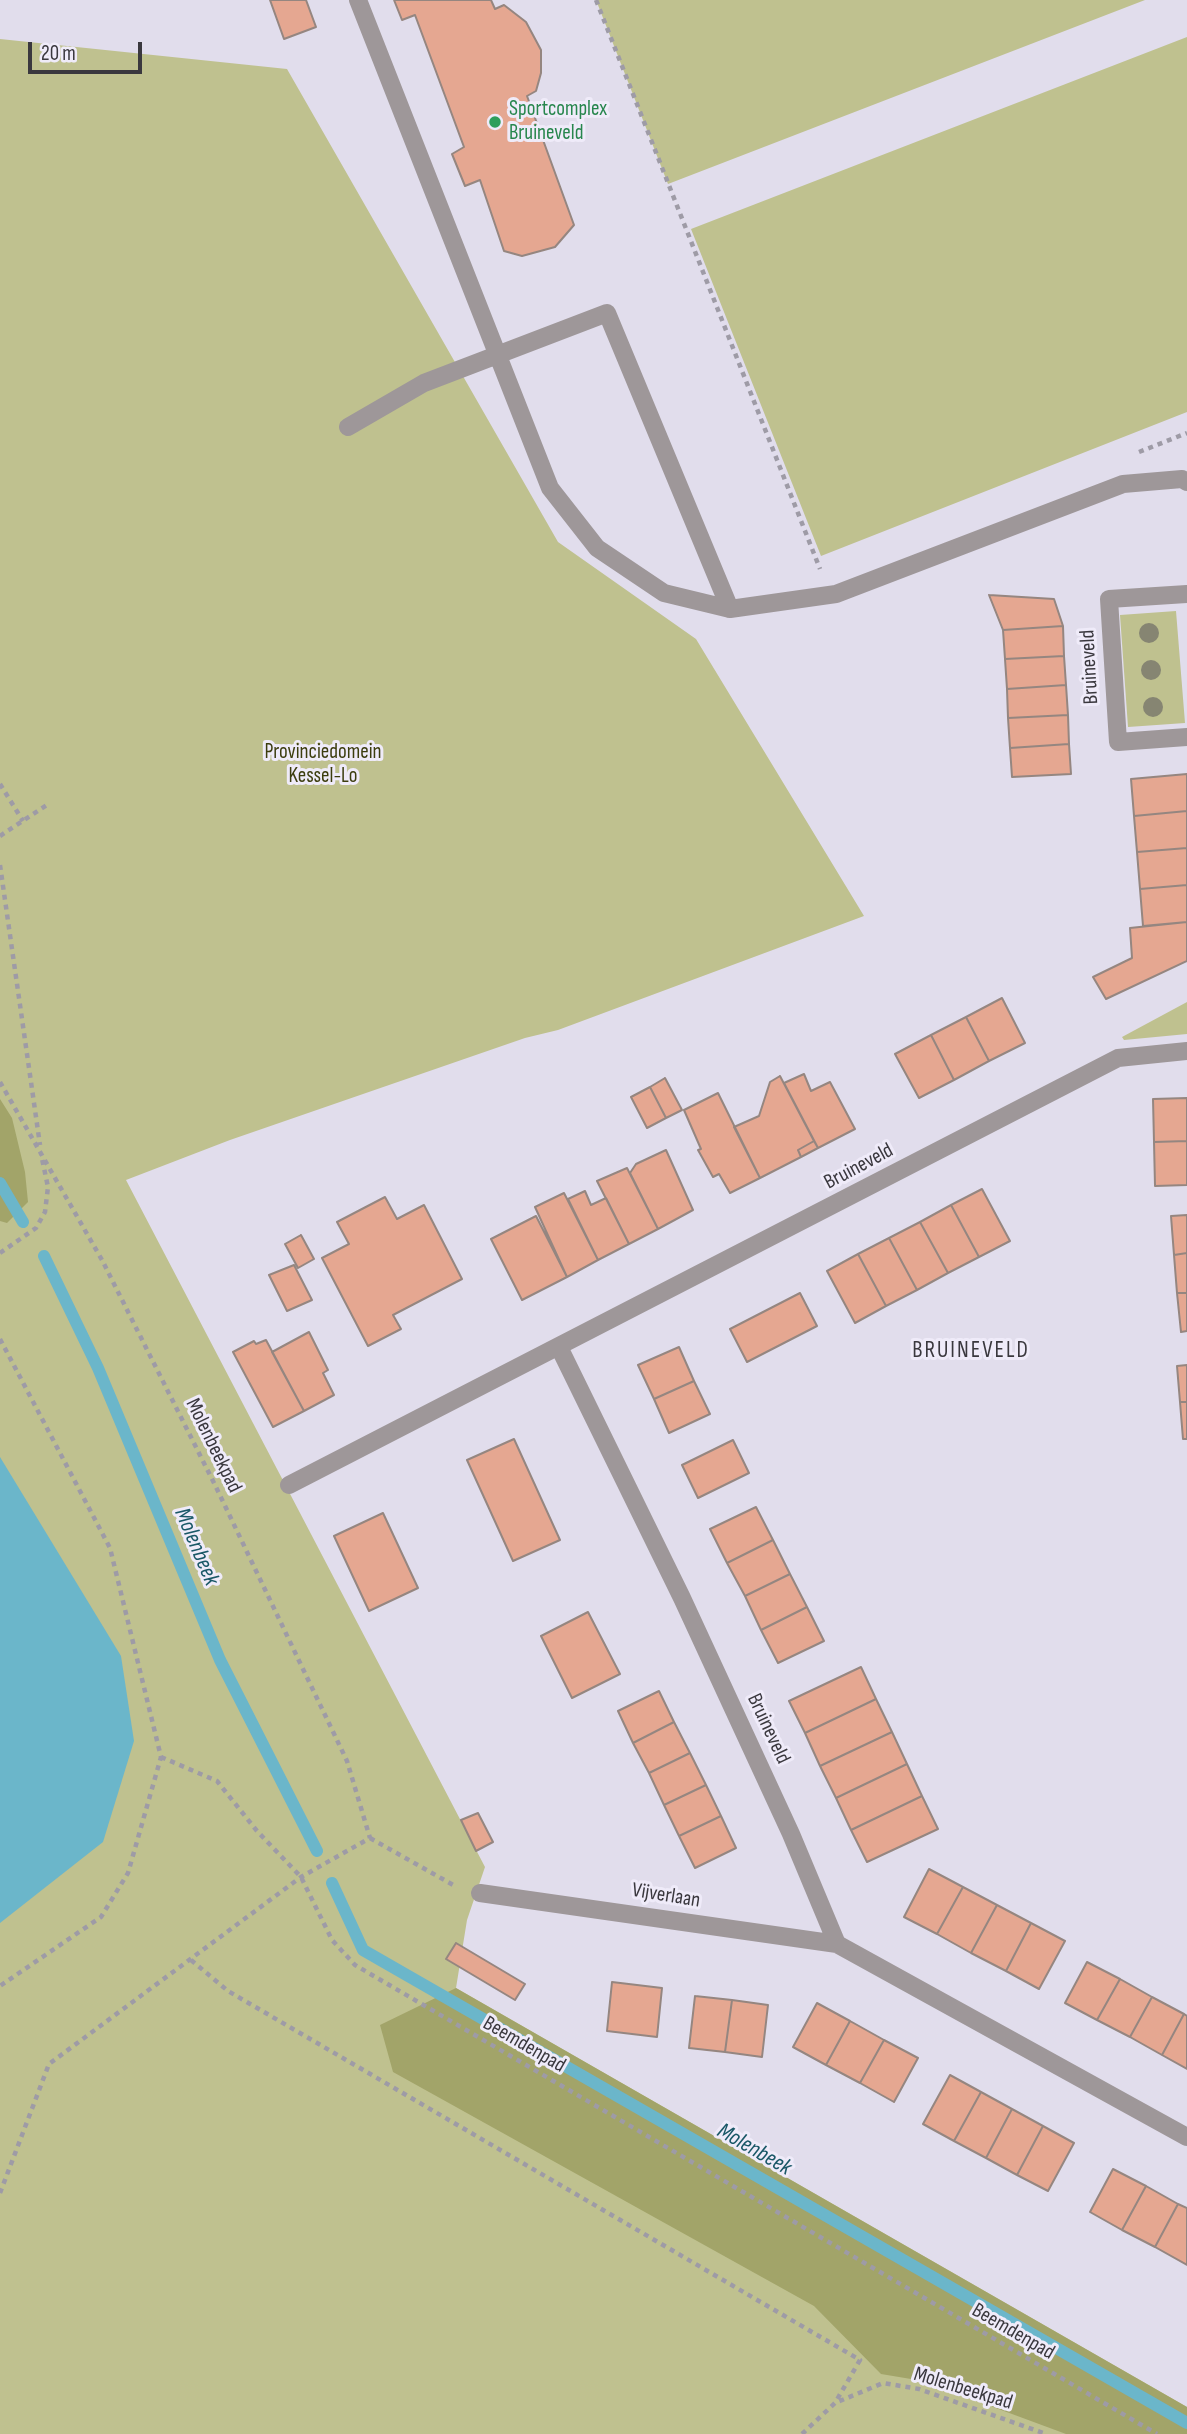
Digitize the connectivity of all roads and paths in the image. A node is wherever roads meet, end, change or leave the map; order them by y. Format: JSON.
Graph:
{"nodes":[{"id":1,"x":358,"y":0,"type":"edge"},
{"id":2,"x":596,"y":0,"type":"edge"},
{"id":3,"x":495,"y":354,"type":"junction"},
{"id":4,"x":348,"y":427,"type":"dead end"},
{"id":5,"x":1187,"y":433,"type":"edge"},
{"id":6,"x":1135,"y":454,"type":"dead end"},
{"id":7,"x":1187,"y":482,"type":"edge"},
{"id":8,"x":824,"y":578,"type":"dead end"},
{"id":9,"x":1187,"y":594,"type":"edge"},
{"id":10,"x":730,"y":609,"type":"junction"},
{"id":11,"x":1187,"y":737,"type":"edge"},
{"id":12,"x":0,"y":784,"type":"edge"},
{"id":13,"x":50,"y":803,"type":"dead end"},
{"id":14,"x":23,"y":821,"type":"junction"},
{"id":15,"x":0,"y":836,"type":"edge"},
{"id":16,"x":0,"y":865,"type":"edge"},
{"id":17,"x":1187,"y":1051,"type":"edge"},
{"id":18,"x":0,"y":1082,"type":"edge"},
{"id":19,"x":40,"y":1148,"type":"junction"},
{"id":20,"x":0,"y":1253,"type":"edge"},
{"id":21,"x":0,"y":1339,"type":"edge"},
{"id":22,"x":559,"y":1347,"type":"junction"},
{"id":23,"x":289,"y":1485,"type":"dead end"},
{"id":24,"x":161,"y":1757,"type":"junction"},
{"id":25,"x":370,"y":1838,"type":"junction"},
{"id":26,"x":301,"y":1877,"type":"junction"},
{"id":27,"x":480,"y":1893,"type":"joint"},
{"id":28,"x":837,"y":1944,"type":"junction"},
{"id":29,"x":191,"y":1960,"type":"junction"},
{"id":30,"x":0,"y":1986,"type":"edge"},
{"id":31,"x":1187,"y":2137,"type":"edge"},
{"id":32,"x":0,"y":2193,"type":"edge"},
{"id":33,"x":835,"y":2403,"type":"junction"},
{"id":34,"x":802,"y":2434,"type":"edge"},
{"id":35,"x":1046,"y":2434,"type":"edge"},
{"id":36,"x":1157,"y":2434,"type":"edge"}],
"edges":[{"from":1,"to":3,"type":"street"},
{"from":2,"to":8,"type":"path"},
{"from":3,"to":4,"type":"street"},
{"from":3,"to":10,"type":"street"},
{"from":3,"to":10,"type":"street"},
{"from":5,"to":6,"type":"path"},
{"from":7,"to":10,"type":"street"},
{"from":9,"to":11,"type":"street","name":"Bruineveld"},
{"from":12,"to":14,"type":"path"},
{"from":13,"to":14,"type":"path"},
{"from":14,"to":15,"type":"path"},
{"from":16,"to":19,"type":"path"},
{"from":17,"to":22,"type":"street","name":"Bruineveld"},
{"from":18,"to":19,"type":"path","name":"Molenbeekpad"},
{"from":19,"to":20,"type":"path"},
{"from":19,"to":25,"type":"path","name":"Molenbeekpad"},
{"from":21,"to":24,"type":"path"},
{"from":22,"to":23,"type":"street","name":"Bruineveld"},
{"from":22,"to":28,"type":"street","name":"Bruineveld"},
{"from":24,"to":26,"type":"path"},
{"from":24,"to":30,"type":"path"},
{"from":25,"to":26,"type":"path"},
{"from":25,"to":27,"type":"path"},
{"from":26,"to":29,"type":"path"},
{"from":26,"to":36,"type":"path","name":"Beemdenpad"},
{"from":27,"to":28,"type":"street","name":"Vijverlaan"},
{"from":28,"to":31,"type":"street","name":"Vijverlaan"},
{"from":29,"to":32,"type":"path"},
{"from":29,"to":33,"type":"path"},
{"from":33,"to":34,"type":"path","name":"Molenbeekpad"},
{"from":33,"to":35,"type":"path","name":"Molenbeekpad"}]}
